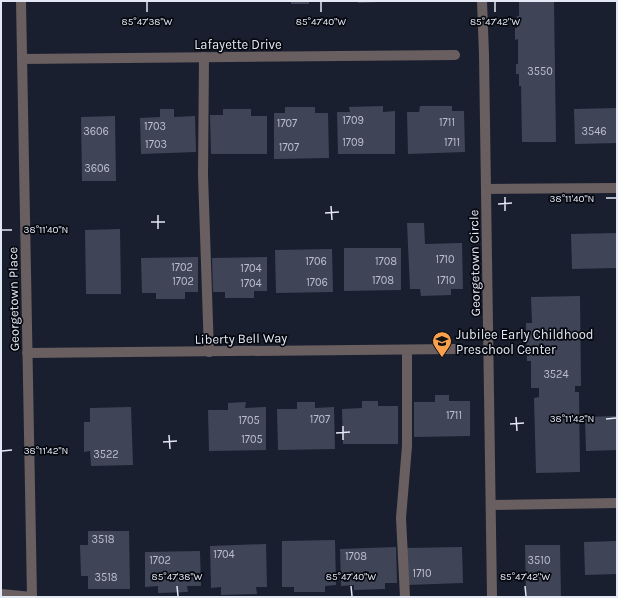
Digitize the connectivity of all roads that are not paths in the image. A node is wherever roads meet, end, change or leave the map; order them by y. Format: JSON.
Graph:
{"nodes":[{"id":1,"x":21,"y":1,"type":"edge"},
{"id":2,"x":482,"y":1,"type":"edge"},
{"id":3,"x":455,"y":55,"type":"dead end"},
{"id":4,"x":204,"y":57,"type":"junction"},
{"id":5,"x":22,"y":59,"type":"junction"},
{"id":6,"x":617,"y":188,"type":"edge"},
{"id":7,"x":486,"y":189,"type":"junction"},
{"id":8,"x":455,"y":349,"type":"dead end"},
{"id":9,"x":407,"y":350,"type":"junction"},
{"id":10,"x":209,"y":352,"type":"junction"},
{"id":11,"x":28,"y":353,"type":"junction"},
{"id":12,"x":617,"y":503,"type":"edge"},
{"id":13,"x":491,"y":505,"type":"junction"},
{"id":14,"x":1,"y":594,"type":"edge"},
{"id":15,"x":32,"y":597,"type":"edge"},
{"id":16,"x":405,"y":597,"type":"edge"},
{"id":17,"x":492,"y":597,"type":"edge"}],
"edges":[{"from":1,"to":5,"type":"street","name":"Georgetown Place"},
{"from":2,"to":7,"type":"street","name":"Georgetown Circle"},
{"from":3,"to":4,"type":"street","name":"Lafayette Drive"},
{"from":4,"to":5,"type":"street","name":"Lafayette Drive"},
{"from":4,"to":10,"type":"street"},
{"from":5,"to":11,"type":"street","name":"Georgetown Place"},
{"from":6,"to":7,"type":"street"},
{"from":7,"to":13,"type":"street","name":"Georgetown Circle"},
{"from":8,"to":9,"type":"street","name":"Liberty Bell Way"},
{"from":9,"to":10,"type":"street","name":"Liberty Bell Way"},
{"from":9,"to":16,"type":"street"},
{"from":10,"to":11,"type":"street","name":"Liberty Bell Way"},
{"from":11,"to":15,"type":"street","name":"Georgetown Place"},
{"from":12,"to":13,"type":"street"},
{"from":13,"to":17,"type":"street","name":"Georgetown Circle"},
{"from":14,"to":15,"type":"street"}]}
